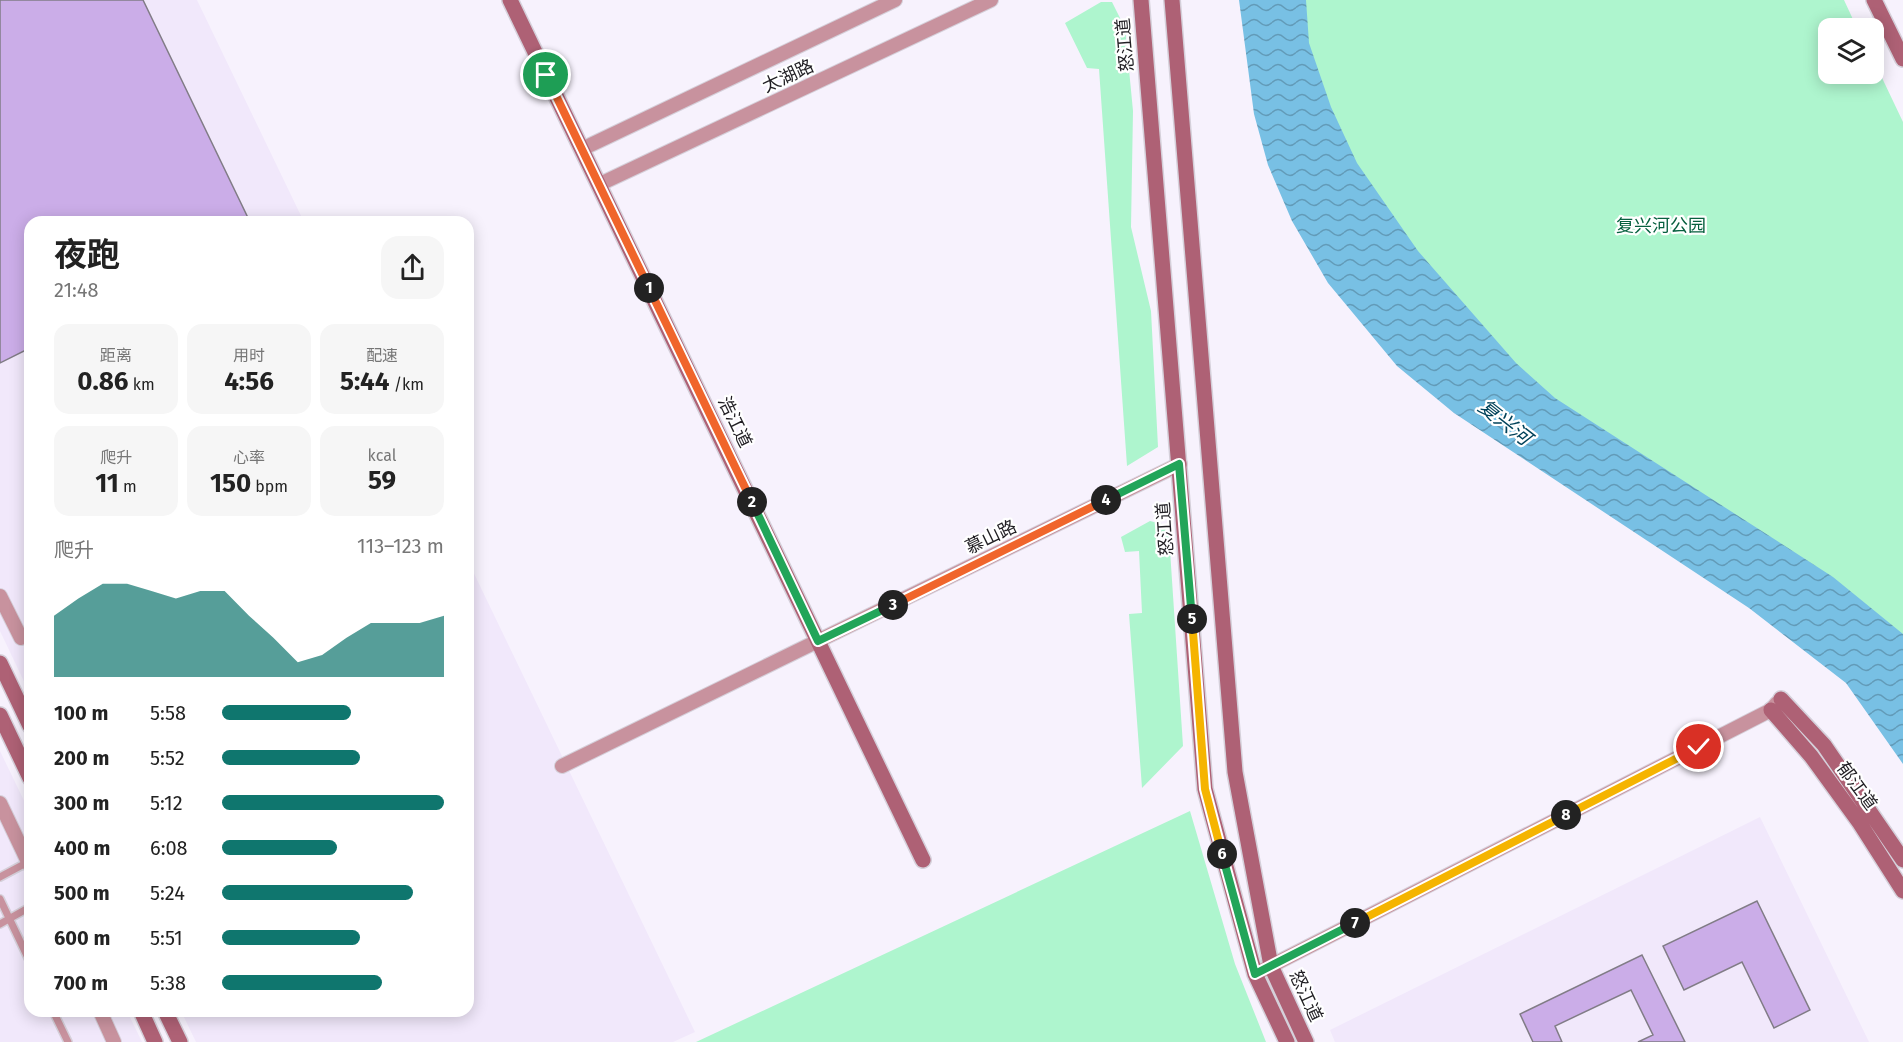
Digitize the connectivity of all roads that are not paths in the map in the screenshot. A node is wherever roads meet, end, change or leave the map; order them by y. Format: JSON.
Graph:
{"nodes":[{"id":1,"x":510,"y":0,"type":"edge"},
{"id":2,"x":895,"y":0,"type":"edge"},
{"id":3,"x":991,"y":0,"type":"edge"},
{"id":4,"x":1141,"y":0,"type":"edge"},
{"id":5,"x":1172,"y":0,"type":"edge"},
{"id":6,"x":1874,"y":0,"type":"edge"},
{"id":7,"x":1903,"y":60,"type":"edge"},
{"id":8,"x":582,"y":149,"type":"junction"},
{"id":9,"x":600,"y":184,"type":"junction"},
{"id":10,"x":1179,"y":464,"type":"junction"},
{"id":11,"x":0,"y":596,"type":"edge"},
{"id":12,"x":21,"y":638,"type":"dead end"},
{"id":13,"x":818,"y":641,"type":"junction"},
{"id":14,"x":0,"y":663,"type":"edge"},
{"id":15,"x":1776,"y":705,"type":"junction"},
{"id":16,"x":24,"y":713,"type":"edge"},
{"id":17,"x":0,"y":715,"type":"edge"},
{"id":18,"x":24,"y":765,"type":"edge"},
{"id":19,"x":562,"y":766,"type":"dead end"},
{"id":20,"x":0,"y":803,"type":"edge"},
{"id":21,"x":24,"y":853,"type":"edge"},
{"id":22,"x":923,"y":860,"type":"dead end"},
{"id":23,"x":1903,"y":860,"type":"edge"},
{"id":24,"x":24,"y":866,"type":"edge"},
{"id":25,"x":0,"y":877,"type":"edge"},
{"id":26,"x":1903,"y":891,"type":"edge"},
{"id":27,"x":0,"y":899,"type":"edge"},
{"id":28,"x":24,"y":911,"type":"edge"},
{"id":29,"x":10,"y":919,"type":"junction"},
{"id":30,"x":0,"y":924,"type":"edge"},
{"id":31,"x":24,"y":949,"type":"edge"},
{"id":32,"x":1271,"y":966,"type":"junction"},
{"id":33,"x":1255,"y":974,"type":"junction"},
{"id":34,"x":56,"y":1017,"type":"edge"},
{"id":35,"x":103,"y":1017,"type":"edge"},
{"id":36,"x":144,"y":1017,"type":"edge"},
{"id":37,"x":168,"y":1017,"type":"edge"},
{"id":38,"x":68,"y":1042,"type":"edge"},
{"id":39,"x":114,"y":1042,"type":"edge"},
{"id":40,"x":155,"y":1042,"type":"edge"},
{"id":41,"x":180,"y":1042,"type":"edge"},
{"id":42,"x":1287,"y":1042,"type":"edge"},
{"id":43,"x":1306,"y":1042,"type":"edge"}],
"edges":[{"from":1,"to":8,"type":"street","name":"浩江道"},
{"from":2,"to":8,"type":"street","name":"太湖路"},
{"from":3,"to":9,"type":"street","name":"太湖路"},
{"from":4,"to":10,"type":"street","name":"怒江道"},
{"from":5,"to":32,"type":"street","name":"怒江道"},
{"from":6,"to":7,"type":"street"},
{"from":8,"to":9,"type":"street","name":"浩江道"},
{"from":9,"to":13,"type":"street","name":"浩江道"},
{"from":10,"to":13,"type":"street","name":"慕山路"},
{"from":10,"to":33,"type":"street","name":"怒江道"},
{"from":11,"to":12,"type":"street"},
{"from":13,"to":19,"type":"street","name":"慕山路"},
{"from":13,"to":22,"type":"street","name":"浩江道"},
{"from":14,"to":16,"type":"street"},
{"from":15,"to":23,"type":"street","name":"郁江道"},
{"from":15,"to":26,"type":"street","name":"郁江道"},
{"from":15,"to":32,"type":"street"},
{"from":17,"to":18,"type":"street"},
{"from":20,"to":21,"type":"street"},
{"from":24,"to":25,"type":"lane"},
{"from":27,"to":29,"type":"lane"},
{"from":28,"to":29,"type":"lane"},
{"from":29,"to":30,"type":"lane"},
{"from":29,"to":31,"type":"lane"},
{"from":32,"to":33,"type":"street"},
{"from":32,"to":43,"type":"street","name":"怒江道"},
{"from":33,"to":42,"type":"street","name":"怒江道"},
{"from":34,"to":38,"type":"lane"},
{"from":35,"to":39,"type":"street"},
{"from":36,"to":40,"type":"street"},
{"from":37,"to":41,"type":"street"}]}
